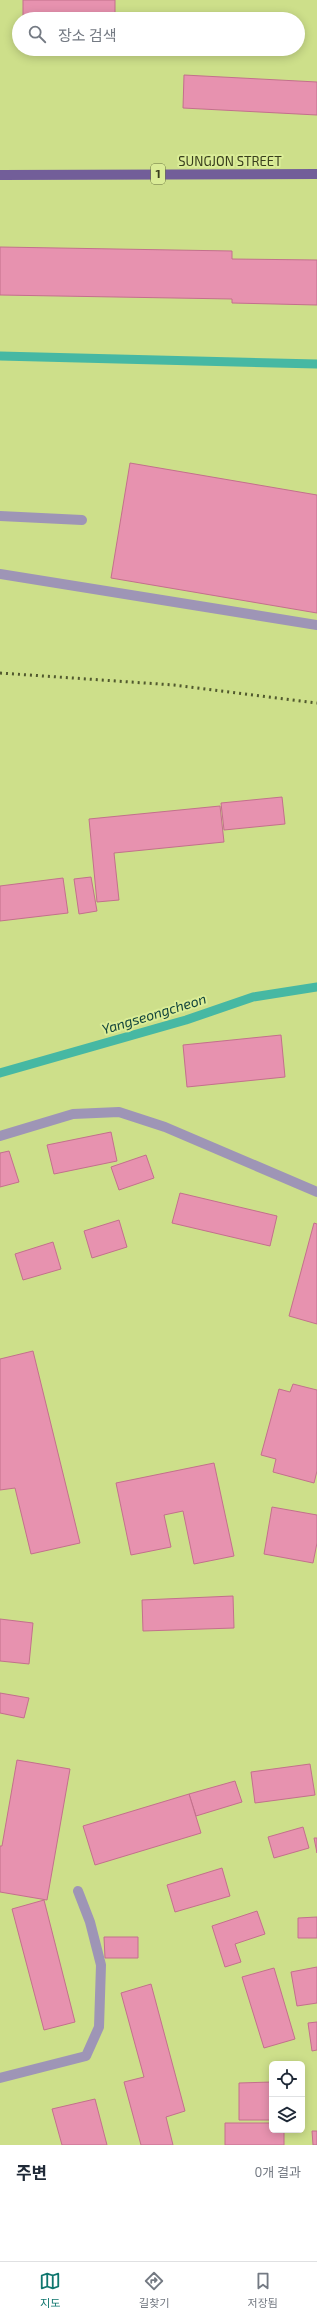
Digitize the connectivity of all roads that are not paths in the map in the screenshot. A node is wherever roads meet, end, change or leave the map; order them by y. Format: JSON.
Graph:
{"nodes":[{"id":1,"x":317,"y":174,"type":"edge"},
{"id":2,"x":0,"y":175,"type":"edge"},
{"id":3,"x":0,"y":516,"type":"edge"},
{"id":4,"x":82,"y":520,"type":"dead end"},
{"id":5,"x":0,"y":574,"type":"edge"},
{"id":6,"x":317,"y":625,"type":"edge"},
{"id":7,"x":0,"y":1136,"type":"edge"},
{"id":8,"x":317,"y":1192,"type":"edge"},
{"id":9,"x":78,"y":1891,"type":"dead end"},
{"id":10,"x":0,"y":2078,"type":"edge"}],
"edges":[{"from":1,"to":2,"type":"main road","name":"SUNGJON STREET","number":"1"},
{"from":3,"to":4,"type":"street"},
{"from":5,"to":6,"type":"street"},
{"from":7,"to":8,"type":"street"},
{"from":9,"to":10,"type":"street"}]}
